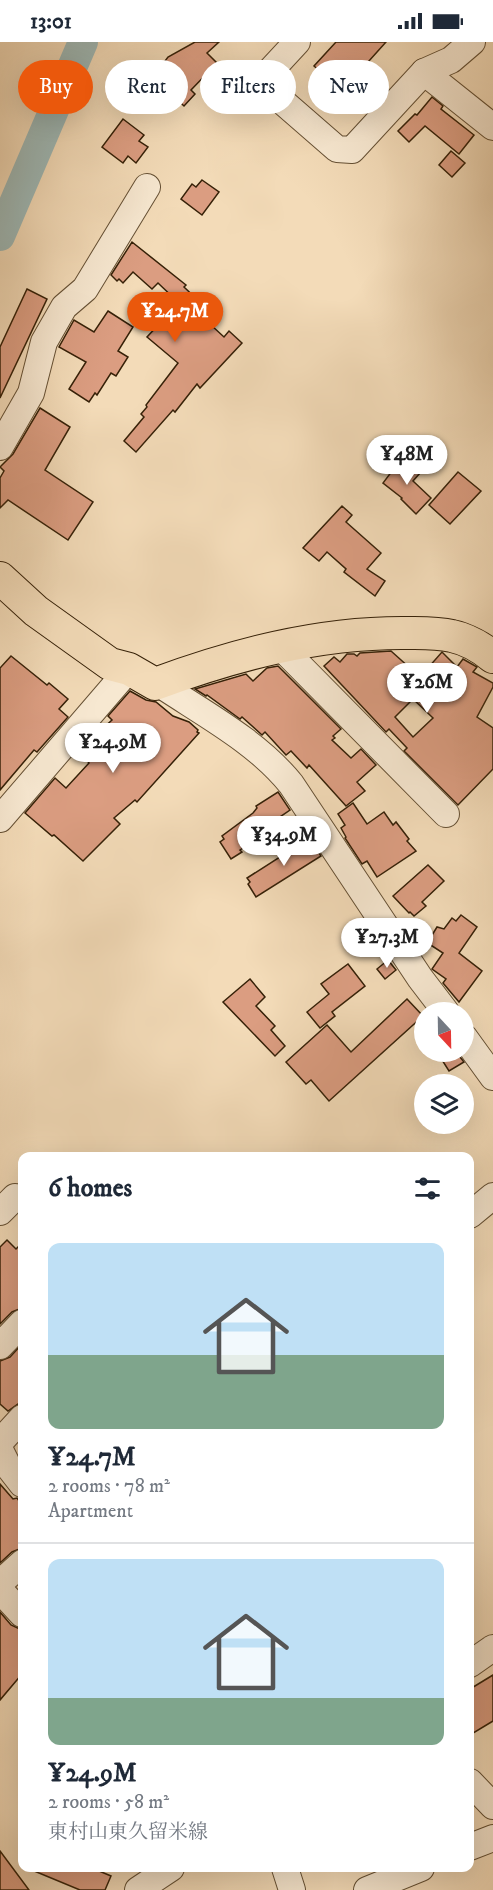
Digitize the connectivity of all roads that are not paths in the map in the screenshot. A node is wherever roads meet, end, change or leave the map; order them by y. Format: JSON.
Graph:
{"nodes":[{"id":1,"x":297,"y":42,"type":"edge"},
{"id":2,"x":472,"y":42,"type":"edge"},
{"id":3,"x":424,"y":72,"type":"junction"},
{"id":4,"x":493,"y":127,"type":"edge"},
{"id":5,"x":147,"y":187,"type":"dead end"},
{"id":6,"x":0,"y":447,"type":"edge"},
{"id":7,"x":0,"y":578,"type":"edge"},
{"id":8,"x":281,"y":647,"type":"junction"},
{"id":9,"x":493,"y":657,"type":"edge"},
{"id":10,"x":142,"y":676,"type":"junction"},
{"id":11,"x":446,"y":814,"type":"dead end"},
{"id":12,"x":0,"y":819,"type":"edge"},
{"id":13,"x":438,"y":1002,"type":"edge"},
{"id":14,"x":474,"y":1051,"type":"edge"},
{"id":15,"x":493,"y":1077,"type":"edge"},
{"id":16,"x":493,"y":1196,"type":"edge"},
{"id":17,"x":474,"y":1212,"type":"edge"},
{"id":18,"x":18,"y":1327,"type":"edge"},
{"id":19,"x":0,"y":1346,"type":"edge"},
{"id":20,"x":18,"y":1431,"type":"edge"},
{"id":21,"x":6,"y":1463,"type":"edge"},
{"id":22,"x":18,"y":1566,"type":"edge"},
{"id":23,"x":0,"y":1582,"type":"edge"},
{"id":24,"x":0,"y":1590,"type":"edge"},
{"id":25,"x":18,"y":1610,"type":"edge"},
{"id":26,"x":493,"y":1648,"type":"edge"},
{"id":27,"x":474,"y":1661,"type":"edge"},
{"id":28,"x":474,"y":1786,"type":"edge"},
{"id":29,"x":493,"y":1806,"type":"edge"},
{"id":30,"x":493,"y":1838,"type":"edge"},
{"id":31,"x":474,"y":1845,"type":"edge"},
{"id":32,"x":165,"y":1872,"type":"edge"},
{"id":33,"x":286,"y":1872,"type":"edge"},
{"id":34,"x":411,"y":1872,"type":"edge"},
{"id":35,"x":138,"y":1890,"type":"edge"},
{"id":36,"x":292,"y":1890,"type":"edge"},
{"id":37,"x":367,"y":1890,"type":"edge"}],
"edges":[{"from":1,"to":3,"type":"street"},
{"from":2,"to":3,"type":"street"},
{"from":3,"to":4,"type":"street"},
{"from":5,"to":6,"type":"street"},
{"from":7,"to":10,"type":"main road"},
{"from":8,"to":9,"type":"main road"},
{"from":8,"to":10,"type":"main road"},
{"from":8,"to":11,"type":"street"},
{"from":10,"to":12,"type":"street"},
{"from":10,"to":13,"type":"street"},
{"from":14,"to":15,"type":"street"},
{"from":16,"to":17,"type":"street"},
{"from":18,"to":19,"type":"street"},
{"from":20,"to":21,"type":"street"},
{"from":22,"to":23,"type":"street"},
{"from":24,"to":25,"type":"street"},
{"from":26,"to":27,"type":"street"},
{"from":28,"to":29,"type":"street"},
{"from":30,"to":31,"type":"street"},
{"from":32,"to":35,"type":"street"},
{"from":33,"to":36,"type":"street"},
{"from":34,"to":37,"type":"street"}]}
